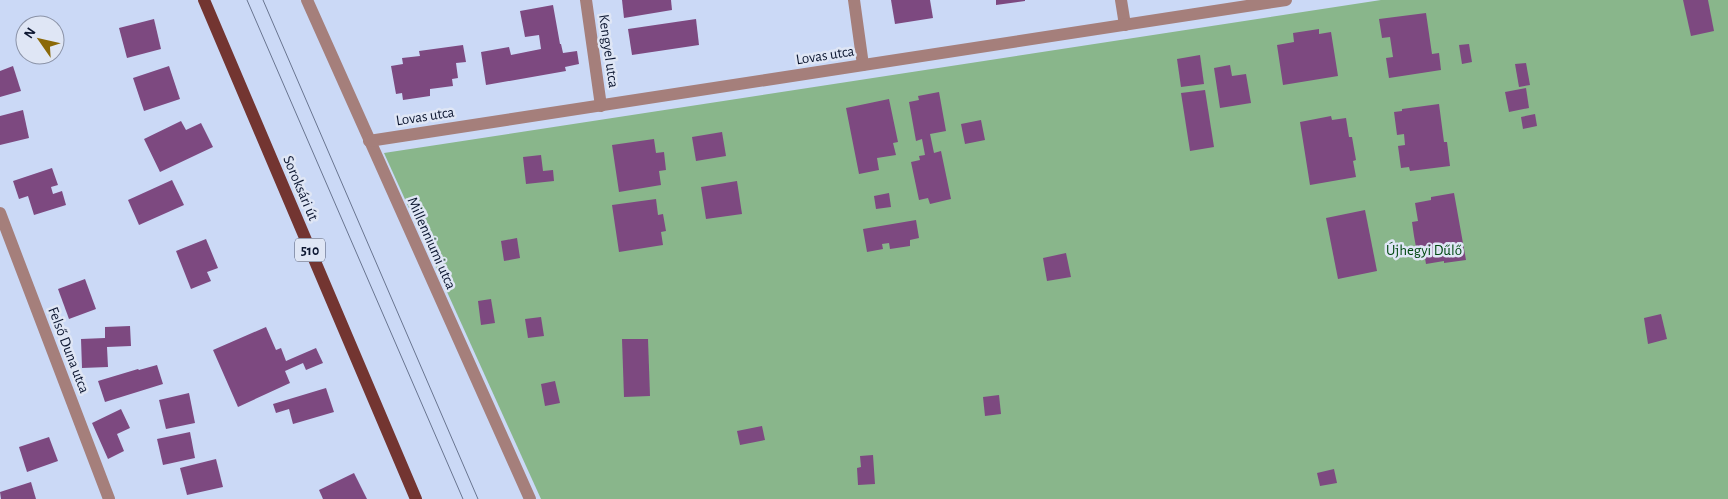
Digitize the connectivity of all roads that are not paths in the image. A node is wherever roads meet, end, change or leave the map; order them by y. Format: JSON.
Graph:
{"nodes":[{"id":1,"x":204,"y":0,"type":"edge"},
{"id":2,"x":306,"y":0,"type":"edge"},
{"id":3,"x":586,"y":0,"type":"edge"},
{"id":4,"x":854,"y":0,"type":"edge"},
{"id":5,"x":1121,"y":0,"type":"edge"},
{"id":6,"x":1286,"y":0,"type":"edge"},
{"id":7,"x":1125,"y":25,"type":"junction"},
{"id":8,"x":863,"y":65,"type":"junction"},
{"id":9,"x":601,"y":106,"type":"junction"},
{"id":10,"x":369,"y":141,"type":"junction"},
{"id":11,"x":0,"y":213,"type":"edge"},
{"id":12,"x":2,"y":227,"type":"edge"},
{"id":13,"x":109,"y":499,"type":"edge"},
{"id":14,"x":416,"y":499,"type":"edge"},
{"id":15,"x":530,"y":499,"type":"edge"}],
"edges":[{"from":1,"to":14,"type":"main road","name":"Soroksári út","number":"510"},
{"from":2,"to":10,"type":"street","name":"Millenniumi utca"},
{"from":3,"to":9,"type":"street","name":"Kengyel utca"},
{"from":4,"to":8,"type":"street"},
{"from":5,"to":7,"type":"street"},
{"from":6,"to":7,"type":"street","name":"Lovas utca"},
{"from":7,"to":8,"type":"street","name":"Lovas utca"},
{"from":8,"to":9,"type":"street","name":"Lovas utca"},
{"from":9,"to":10,"type":"street","name":"Lovas utca"},
{"from":10,"to":15,"type":"street","name":"Millenniumi utca"},
{"from":11,"to":12,"type":"street","name":"Felső Duna utca"},
{"from":12,"to":13,"type":"street","name":"Felső Duna utca"}]}
